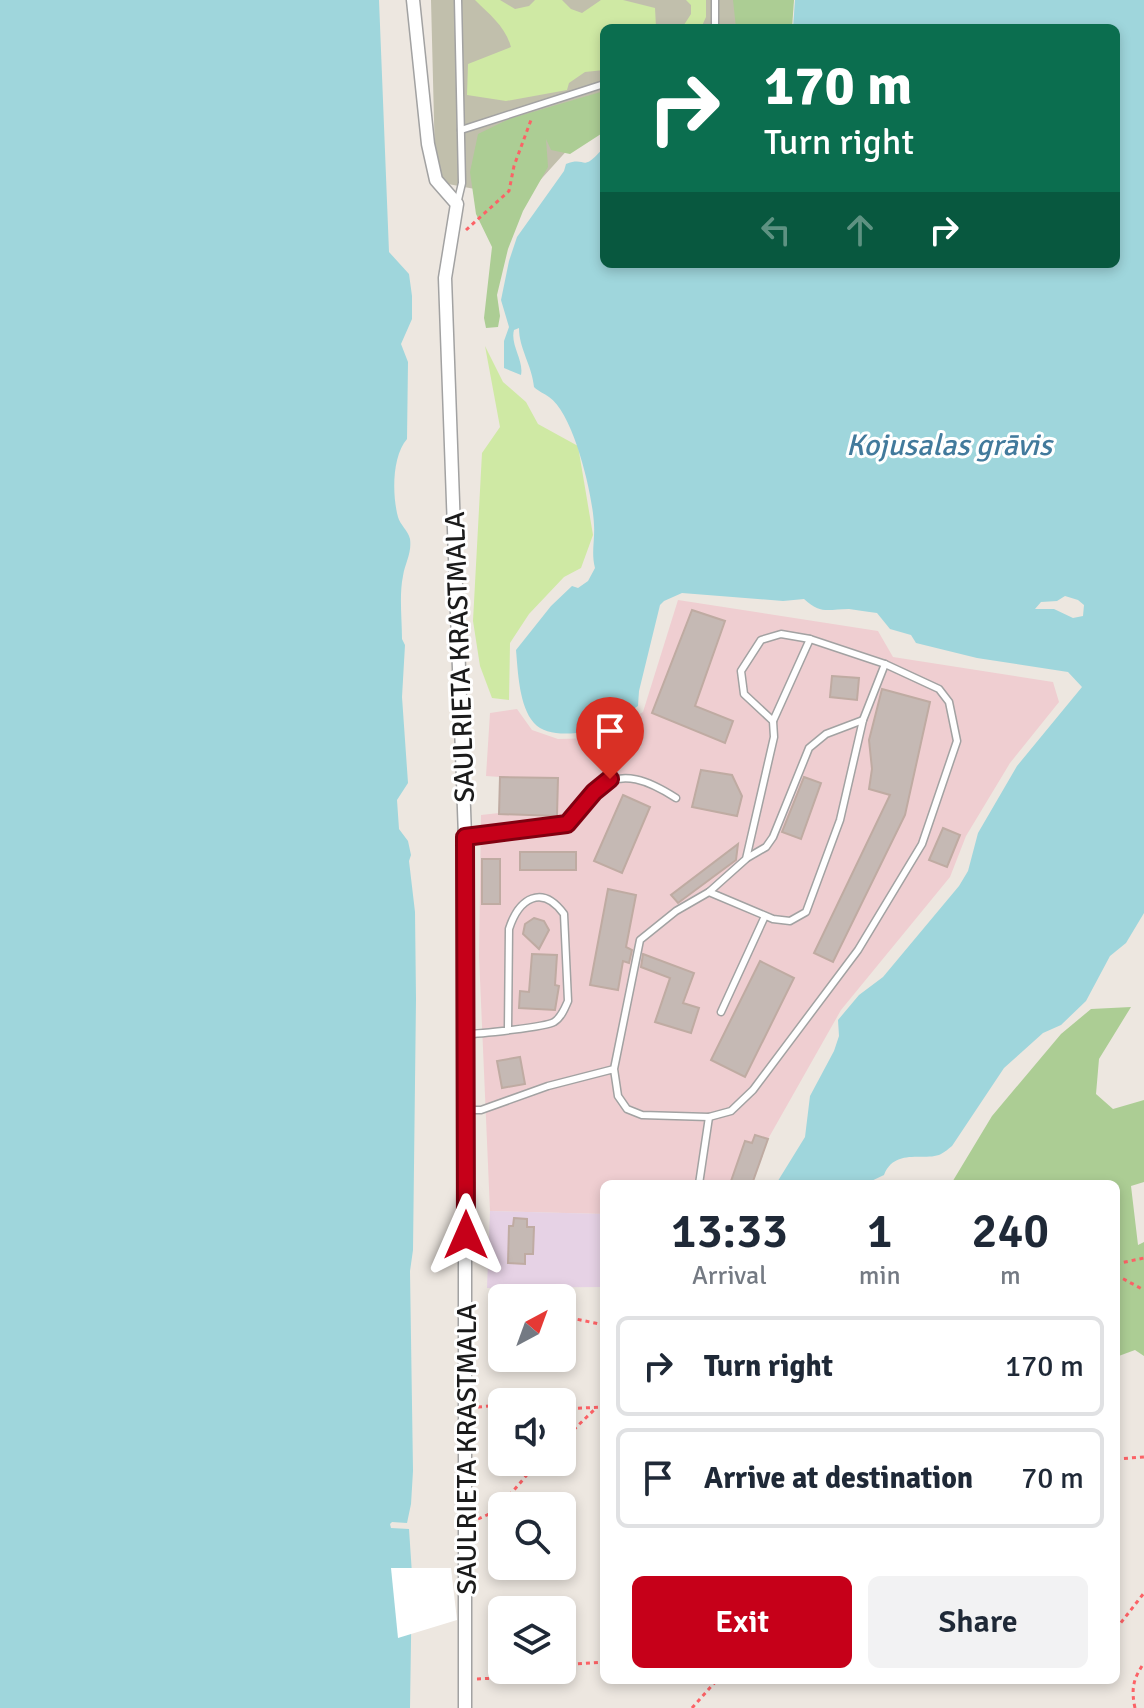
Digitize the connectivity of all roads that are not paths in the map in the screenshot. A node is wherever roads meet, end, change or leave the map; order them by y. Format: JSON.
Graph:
{"nodes":[{"id":1,"x":413,"y":0,"type":"edge"},
{"id":2,"x":458,"y":0,"type":"edge"},
{"id":3,"x":715,"y":0,"type":"edge"},
{"id":4,"x":715,"y":24,"type":"edge"},
{"id":5,"x":600,"y":85,"type":"edge"},
{"id":6,"x":461,"y":130,"type":"junction"},
{"id":7,"x":457,"y":204,"type":"junction"},
{"id":8,"x":810,"y":639,"type":"junction"},
{"id":9,"x":885,"y":664,"type":"junction"},
{"id":10,"x":863,"y":720,"type":"junction"},
{"id":11,"x":773,"y":721,"type":"junction"},
{"id":12,"x":676,"y":798,"type":"dead end"},
{"id":13,"x":465,"y":837,"type":"junction"},
{"id":14,"x":746,"y":859,"type":"junction"},
{"id":15,"x":709,"y":892,"type":"junction"},
{"id":16,"x":765,"y":916,"type":"junction"},
{"id":17,"x":721,"y":1012,"type":"dead end"},
{"id":18,"x":508,"y":1029,"type":"junction"},
{"id":19,"x":466,"y":1034,"type":"junction"},
{"id":20,"x":614,"y":1069,"type":"junction"},
{"id":21,"x":466,"y":1110,"type":"junction"},
{"id":22,"x":709,"y":1117,"type":"junction"},
{"id":23,"x":700,"y":1180,"type":"edge"},
{"id":24,"x":465,"y":1708,"type":"edge"}],
"edges":[{"from":1,"to":7,"type":"street"},
{"from":2,"to":6,"type":"lane"},
{"from":3,"to":4,"type":"lane"},
{"from":5,"to":6,"type":"lane"},
{"from":6,"to":7,"type":"lane"},
{"from":7,"to":13,"type":"street","name":"SAULRIETA KRASTMALA"},
{"from":8,"to":9,"type":"lane"},
{"from":8,"to":11,"type":"lane"},
{"from":8,"to":11,"type":"lane"},
{"from":9,"to":10,"type":"lane"},
{"from":9,"to":22,"type":"lane"},
{"from":10,"to":14,"type":"lane"},
{"from":10,"to":16,"type":"lane"},
{"from":11,"to":14,"type":"lane"},
{"from":12,"to":13,"type":"lane"},
{"from":13,"to":19,"type":"street","name":"SAULRIETA KRASTMALA"},
{"from":14,"to":15,"type":"lane"},
{"from":15,"to":16,"type":"lane"},
{"from":15,"to":20,"type":"lane"},
{"from":16,"to":17,"type":"lane"},
{"from":18,"to":18,"type":"lane"},
{"from":18,"to":19,"type":"lane"},
{"from":19,"to":21,"type":"street","name":"SAULRIETA KRASTMALA"},
{"from":20,"to":21,"type":"lane"},
{"from":20,"to":22,"type":"lane"},
{"from":21,"to":24,"type":"street","name":"SAULRIETA KRASTMALA"},
{"from":22,"to":23,"type":"lane"}]}
